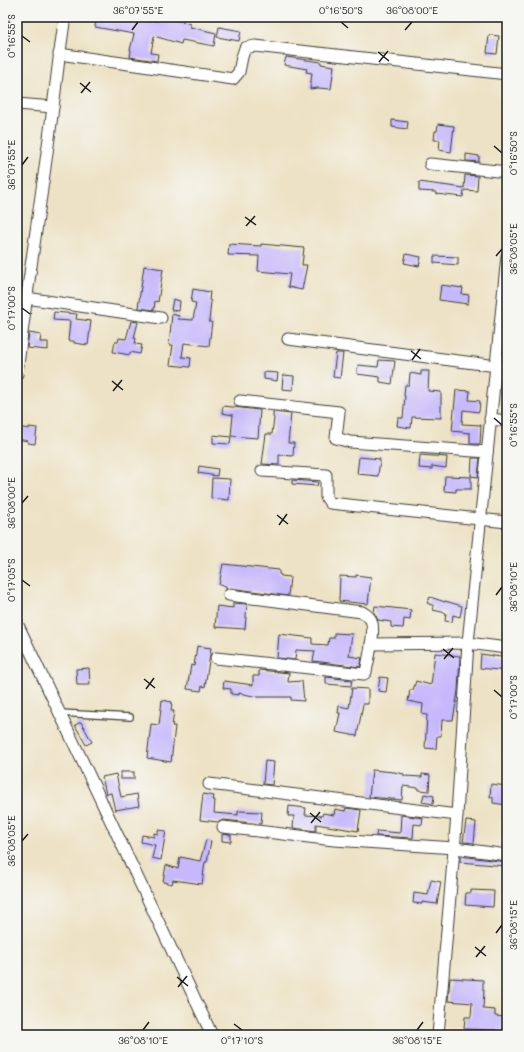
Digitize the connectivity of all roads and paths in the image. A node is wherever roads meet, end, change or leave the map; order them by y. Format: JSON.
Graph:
{"nodes":[{"id":1,"x":65,"y":17,"type":"edge"},
{"id":2,"x":59,"y":54,"type":"junction"},
{"id":3,"x":507,"y":74,"type":"edge"},
{"id":4,"x":17,"y":104,"type":"edge"},
{"id":5,"x":53,"y":107,"type":"junction"},
{"id":6,"x":430,"y":164,"type":"dead end"},
{"id":7,"x":507,"y":172,"type":"edge"},
{"id":8,"x":507,"y":256,"type":"edge"},
{"id":9,"x":26,"y":298,"type":"junction"},
{"id":10,"x":161,"y":318,"type":"dead end"},
{"id":11,"x":288,"y":339,"type":"dead end"},
{"id":12,"x":497,"y":366,"type":"junction"},
{"id":13,"x":17,"y":374,"type":"edge"},
{"id":14,"x":240,"y":401,"type":"dead end"},
{"id":15,"x":490,"y":419,"type":"junction"},
{"id":16,"x":507,"y":421,"type":"edge"},
{"id":17,"x":487,"y":452,"type":"junction"},
{"id":18,"x":262,"y":471,"type":"dead end"},
{"id":19,"x":480,"y":520,"type":"junction"},
{"id":20,"x":507,"y":522,"type":"edge"},
{"id":21,"x":229,"y":595,"type":"dead end"},
{"id":22,"x":17,"y":623,"type":"edge"},
{"id":23,"x":468,"y":643,"type":"junction"},
{"id":24,"x":371,"y":644,"type":"junction"},
{"id":25,"x":507,"y":648,"type":"edge"},
{"id":26,"x":216,"y":658,"type":"dead end"},
{"id":27,"x":60,"y":713,"type":"junction"},
{"id":28,"x":130,"y":717,"type":"dead end"},
{"id":29,"x":209,"y":784,"type":"dead end"},
{"id":30,"x":457,"y":815,"type":"junction"},
{"id":31,"x":223,"y":828,"type":"dead end"},
{"id":32,"x":455,"y":848,"type":"junction"},
{"id":33,"x":507,"y":855,"type":"edge"},
{"id":34,"x":212,"y":1035,"type":"edge"},
{"id":35,"x":438,"y":1035,"type":"edge"}],
"edges":[{"from":1,"to":2,"type":"street"},
{"from":2,"to":3,"type":"street"},
{"from":2,"to":5,"type":"street"},
{"from":4,"to":5,"type":"street"},
{"from":5,"to":9,"type":"street"},
{"from":6,"to":7,"type":"street"},
{"from":8,"to":12,"type":"street"},
{"from":9,"to":10,"type":"street"},
{"from":9,"to":13,"type":"street"},
{"from":11,"to":12,"type":"street"},
{"from":12,"to":15,"type":"street"},
{"from":14,"to":17,"type":"street"},
{"from":15,"to":16,"type":"street"},
{"from":15,"to":17,"type":"street"},
{"from":17,"to":19,"type":"street"},
{"from":18,"to":19,"type":"street"},
{"from":19,"to":20,"type":"street"},
{"from":19,"to":23,"type":"street"},
{"from":21,"to":24,"type":"street"},
{"from":22,"to":27,"type":"street"},
{"from":23,"to":24,"type":"street"},
{"from":23,"to":25,"type":"street"},
{"from":23,"to":30,"type":"street"},
{"from":24,"to":26,"type":"street"},
{"from":27,"to":28,"type":"lane"},
{"from":27,"to":34,"type":"street"},
{"from":29,"to":30,"type":"street"},
{"from":30,"to":32,"type":"street"},
{"from":31,"to":32,"type":"street"},
{"from":32,"to":33,"type":"street"},
{"from":32,"to":35,"type":"street"}]}
